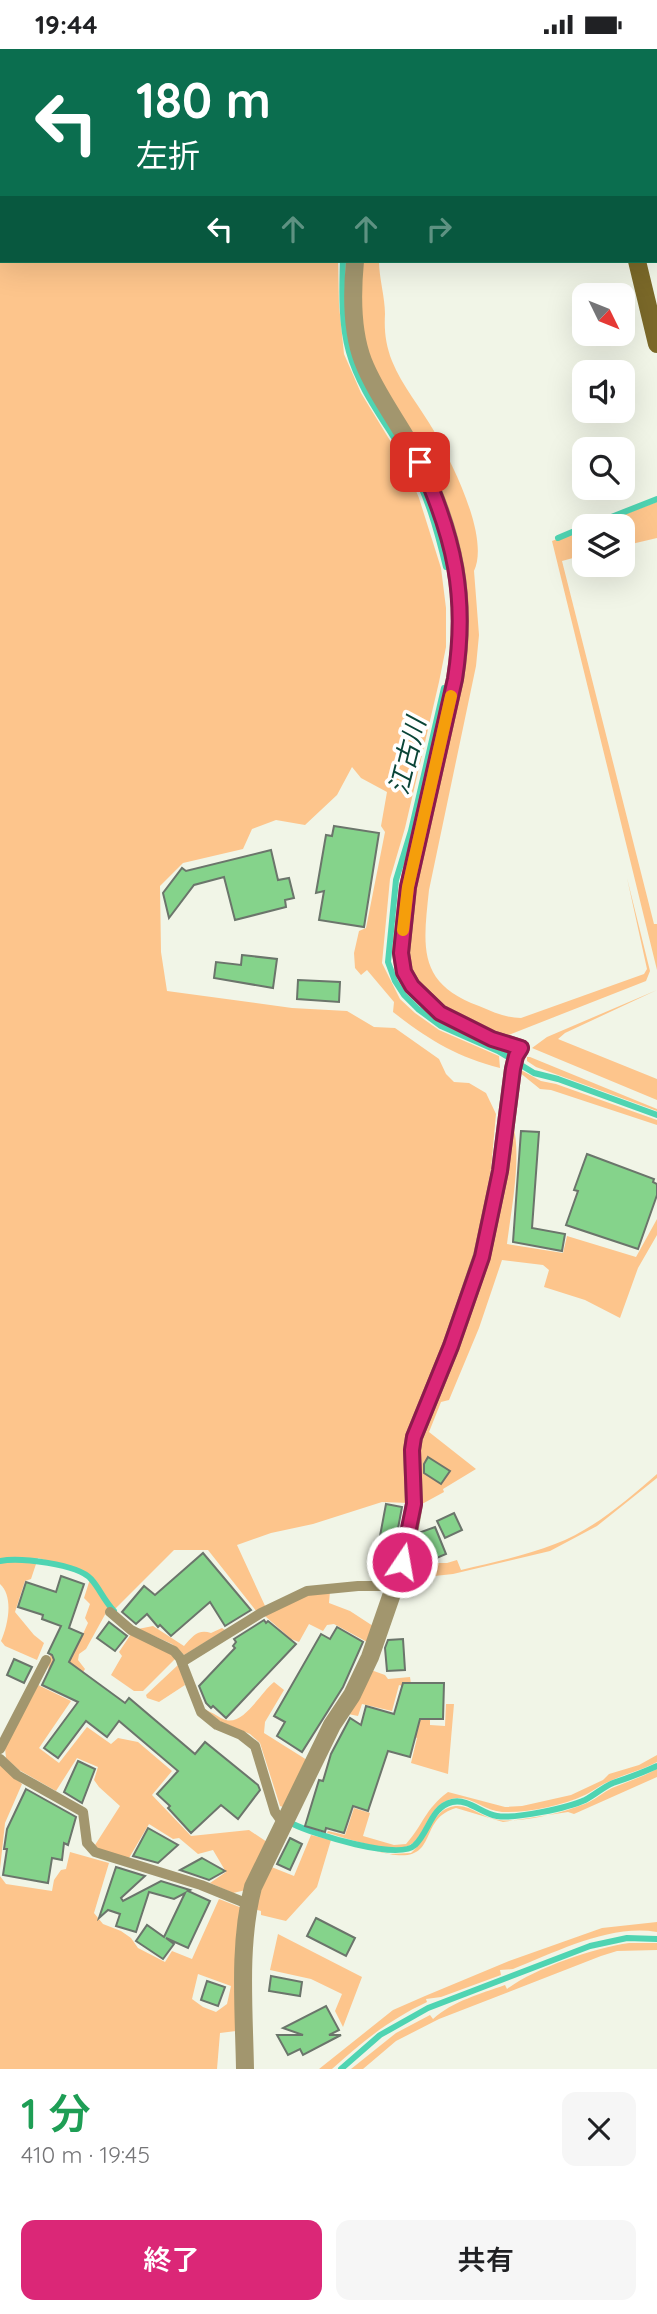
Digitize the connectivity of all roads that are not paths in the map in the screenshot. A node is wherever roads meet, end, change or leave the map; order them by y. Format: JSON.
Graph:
{"nodes":[{"id":1,"x":355,"y":263,"type":"edge"},
{"id":2,"x":638,"y":263,"type":"edge"},
{"id":3,"x":657,"y":344,"type":"edge"},
{"id":4,"x":394,"y":1586,"type":"junction"},
{"id":5,"x":110,"y":1612,"type":"dead end"},
{"id":6,"x":46,"y":1660,"type":"dead end"},
{"id":7,"x":182,"y":1662,"type":"junction"},
{"id":8,"x":0,"y":1749,"type":"edge"},
{"id":9,"x":0,"y":1759,"type":"edge"},
{"id":10,"x":283,"y":1823,"type":"junction"},
{"id":11,"x":248,"y":1904,"type":"junction"},
{"id":12,"x":245,"y":2069,"type":"edge"}],
"edges":[{"from":1,"to":4,"type":"street"},
{"from":2,"to":3,"type":"main road"},
{"from":4,"to":7,"type":"lane"},
{"from":4,"to":10,"type":"street"},
{"from":5,"to":7,"type":"lane"},
{"from":6,"to":8,"type":"lane"},
{"from":7,"to":10,"type":"lane"},
{"from":9,"to":11,"type":"lane"},
{"from":10,"to":11,"type":"street"},
{"from":11,"to":12,"type":"street"}]}
